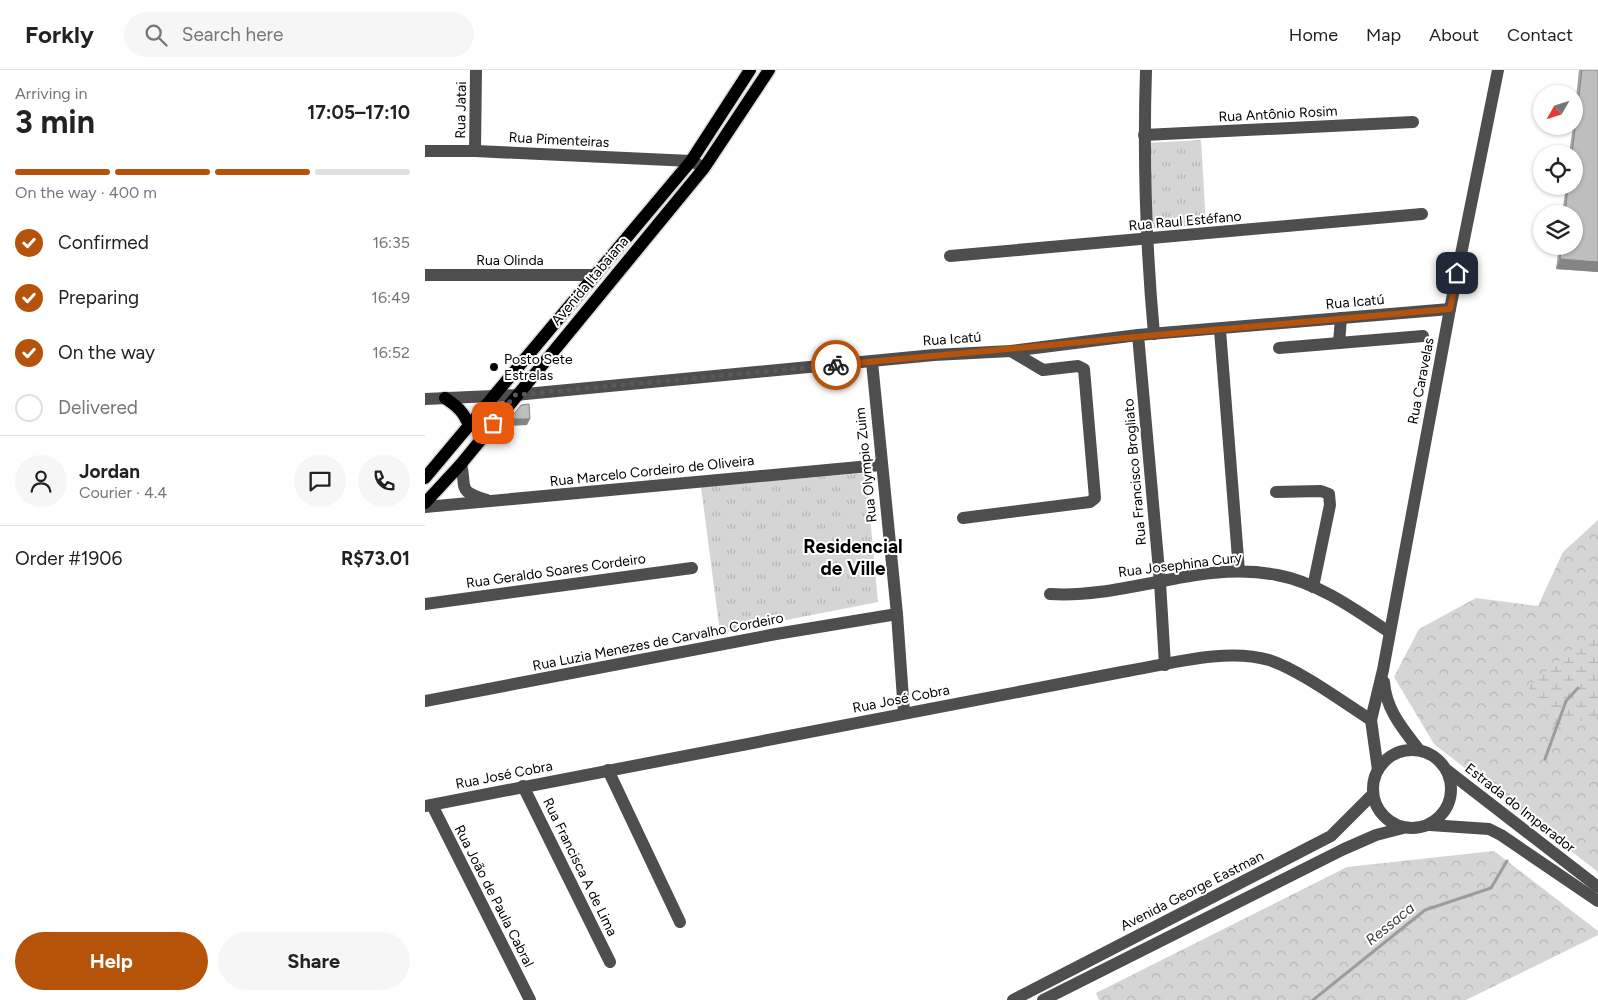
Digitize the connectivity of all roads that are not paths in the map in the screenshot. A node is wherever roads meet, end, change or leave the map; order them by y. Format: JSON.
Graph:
{"nodes":[{"id":1,"x":476,"y":70,"type":"edge"},
{"id":2,"x":750,"y":70,"type":"edge"},
{"id":3,"x":769,"y":70,"type":"edge"},
{"id":4,"x":1146,"y":70,"type":"edge"},
{"id":5,"x":1498,"y":70,"type":"edge"},
{"id":6,"x":1413,"y":122,"type":"dead end"},
{"id":7,"x":1144,"y":136,"type":"junction"},
{"id":8,"x":425,"y":151,"type":"edge"},
{"id":9,"x":475,"y":151,"type":"junction"},
{"id":10,"x":691,"y":161,"type":"junction"},
{"id":11,"x":704,"y":168,"type":"junction"},
{"id":12,"x":1422,"y":214,"type":"dead end"},
{"id":13,"x":1146,"y":240,"type":"junction"},
{"id":14,"x":950,"y":256,"type":"dead end"},
{"id":15,"x":425,"y":275,"type":"edge"},
{"id":16,"x":595,"y":276,"type":"junction"},
{"id":17,"x":1450,"y":309,"type":"junction"},
{"id":18,"x":1341,"y":318,"type":"junction"},
{"id":19,"x":1220,"y":330,"type":"junction"},
{"id":20,"x":1154,"y":334,"type":"junction"},
{"id":21,"x":1138,"y":335,"type":"junction"},
{"id":22,"x":1423,"y":336,"type":"dead end"},
{"id":23,"x":1339,"y":343,"type":"junction"},
{"id":24,"x":1279,"y":348,"type":"dead end"},
{"id":25,"x":1011,"y":351,"type":"junction"},
{"id":26,"x":871,"y":362,"type":"junction"},
{"id":27,"x":515,"y":395,"type":"junction"},
{"id":28,"x":493,"y":396,"type":"junction"},
{"id":29,"x":445,"y":398,"type":"junction"},
{"id":30,"x":425,"y":399,"type":"edge"},
{"id":31,"x":469,"y":426,"type":"junction"},
{"id":32,"x":461,"y":464,"type":"junction"},
{"id":33,"x":881,"y":465,"type":"junction"},
{"id":34,"x":425,"y":478,"type":"edge"},
{"id":35,"x":1276,"y":492,"type":"dead end"},
{"id":36,"x":495,"y":502,"type":"junction"},
{"id":37,"x":425,"y":505,"type":"edge"},
{"id":38,"x":963,"y":518,"type":"dead end"},
{"id":39,"x":692,"y":568,"type":"dead end"},
{"id":40,"x":1239,"y":571,"type":"junction"},
{"id":41,"x":1160,"y":582,"type":"junction"},
{"id":42,"x":1313,"y":587,"type":"junction"},
{"id":43,"x":1050,"y":594,"type":"dead end"},
{"id":44,"x":425,"y":604,"type":"edge"},
{"id":45,"x":897,"y":614,"type":"junction"},
{"id":46,"x":1389,"y":632,"type":"junction"},
{"id":47,"x":1165,"y":665,"type":"junction"},
{"id":48,"x":1383,"y":670,"type":"junction"},
{"id":49,"x":425,"y":701,"type":"edge"},
{"id":50,"x":904,"y":713,"type":"junction"},
{"id":51,"x":1371,"y":720,"type":"junction"},
{"id":52,"x":1419,"y":750,"type":"junction"},
{"id":53,"x":608,"y":770,"type":"junction"},
{"id":54,"x":1378,"y":770,"type":"junction"},
{"id":55,"x":1447,"y":771,"type":"junction"},
{"id":56,"x":523,"y":786,"type":"junction"},
{"id":57,"x":1373,"y":794,"type":"junction"},
{"id":58,"x":429,"y":805,"type":"edge"},
{"id":59,"x":1430,"y":825,"type":"junction"},
{"id":60,"x":1403,"y":828,"type":"junction"},
{"id":61,"x":1598,"y":887,"type":"edge"},
{"id":62,"x":1598,"y":901,"type":"edge"},
{"id":63,"x":680,"y":922,"type":"dead end"},
{"id":64,"x":609,"y":962,"type":"dead end"},
{"id":65,"x":530,"y":1000,"type":"edge"},
{"id":66,"x":1013,"y":1000,"type":"edge"},
{"id":67,"x":1043,"y":1000,"type":"edge"}],
"edges":[{"from":1,"to":9,"type":"street","name":"Rua Jatai"},
{"from":2,"to":10,"type":"main road","name":"Avenida Itabaiana"},
{"from":3,"to":11,"type":"main road","name":"Avenida Itabaiana"},
{"from":4,"to":7,"type":"street"},
{"from":5,"to":17,"type":"street","name":"Rua Caravelas"},
{"from":6,"to":7,"type":"street","name":"Rua Antônio Rosim"},
{"from":7,"to":13,"type":"street"},
{"from":8,"to":9,"type":"street","name":"Rua Pimenteiras"},
{"from":9,"to":10,"type":"street","name":"Rua Pimenteiras"},
{"from":10,"to":11,"type":"street"},
{"from":10,"to":16,"type":"main road","name":"Avenida Itabaiana"},
{"from":11,"to":27,"type":"main road","name":"Avenida Itabaiana"},
{"from":12,"to":13,"type":"street","name":"Rua Raul Estéfano"},
{"from":13,"to":14,"type":"street","name":"Rua Raul Estéfano"},
{"from":13,"to":20,"type":"street"},
{"from":15,"to":16,"type":"street","name":"Rua Olinda"},
{"from":16,"to":28,"type":"main road","name":"Avenida Itabaiana"},
{"from":17,"to":18,"type":"street","name":"Rua Icatú"},
{"from":17,"to":46,"type":"street","name":"Rua Caravelas"},
{"from":18,"to":19,"type":"street","name":"Rua Icatú"},
{"from":18,"to":23,"type":"street"},
{"from":19,"to":20,"type":"street","name":"Rua Icatú"},
{"from":19,"to":40,"type":"street"},
{"from":20,"to":21,"type":"street","name":"Rua Icatú"},
{"from":21,"to":25,"type":"street","name":"Rua Icatú"},
{"from":21,"to":41,"type":"street","name":"Rua Francisco Brogliato"},
{"from":22,"to":23,"type":"street"},
{"from":23,"to":24,"type":"street"},
{"from":25,"to":26,"type":"street","name":"Rua Icatú"},
{"from":25,"to":38,"type":"street"},
{"from":26,"to":27,"type":"street","name":"Rua Icatú"},
{"from":26,"to":33,"type":"street","name":"Rua Olympio Zuim"},
{"from":27,"to":28,"type":"street","name":"Rua Icatú"},
{"from":27,"to":32,"type":"main road","name":"Avenida Itabaiana"},
{"from":28,"to":29,"type":"street","name":"Rua Icatú"},
{"from":28,"to":31,"type":"main road","name":"Avenida Itabaiana"},
{"from":29,"to":30,"type":"street","name":"Rua Icatú"},
{"from":29,"to":31,"type":"main road"},
{"from":31,"to":34,"type":"main road","name":"Avenida Itabaiana"},
{"from":32,"to":36,"type":"street"},
{"from":32,"to":37,"type":"main road","name":"Avenida Itabaiana"},
{"from":33,"to":36,"type":"street","name":"Rua Marcelo Cordeiro de Oliveira"},
{"from":33,"to":45,"type":"street","name":"Rua Olympio Zuim"},
{"from":35,"to":42,"type":"street"},
{"from":36,"to":37,"type":"street","name":"Rua Marcelo Cordeiro de Oliveira"},
{"from":39,"to":44,"type":"street","name":"Rua Geraldo Soares Cordeiro"},
{"from":40,"to":41,"type":"street","name":"Rua Josephina Cury"},
{"from":40,"to":42,"type":"street","name":"Rua Josephina Cury"},
{"from":41,"to":43,"type":"street","name":"Rua Josephina Cury"},
{"from":41,"to":47,"type":"street","name":"Rua Francisco Brogliato"},
{"from":42,"to":46,"type":"street","name":"Rua Josephina Cury"},
{"from":45,"to":49,"type":"street","name":"Rua Luzia Menezes de Carvalho Cordeiro"},
{"from":45,"to":50,"type":"street","name":"Rua Olympio Zuim"},
{"from":46,"to":48,"type":"street","name":"Rua Caravelas"},
{"from":47,"to":50,"type":"street","name":"Rua José Cobra"},
{"from":47,"to":51,"type":"street","name":"Rua José Cobra"},
{"from":48,"to":51,"type":"street"},
{"from":48,"to":52,"type":"street"},
{"from":50,"to":53,"type":"street","name":"Rua José Cobra"},
{"from":51,"to":54,"type":"street"},
{"from":52,"to":54,"type":"street"},
{"from":52,"to":55,"type":"street"},
{"from":53,"to":56,"type":"street","name":"Rua José Cobra"},
{"from":53,"to":63,"type":"street"},
{"from":54,"to":57,"type":"street"},
{"from":55,"to":59,"type":"street"},
{"from":55,"to":61,"type":"street","name":"Estrada do Imperador"},
{"from":56,"to":58,"type":"street","name":"Rua José Cobra"},
{"from":56,"to":64,"type":"street","name":"Rua Francisca A de Lima"},
{"from":57,"to":60,"type":"street"},
{"from":57,"to":66,"type":"street","name":"Avenida George Eastman"},
{"from":58,"to":65,"type":"street","name":"Rua João de Paula Cabral"},
{"from":59,"to":60,"type":"street"},
{"from":59,"to":62,"type":"street"},
{"from":60,"to":67,"type":"street"}]}
